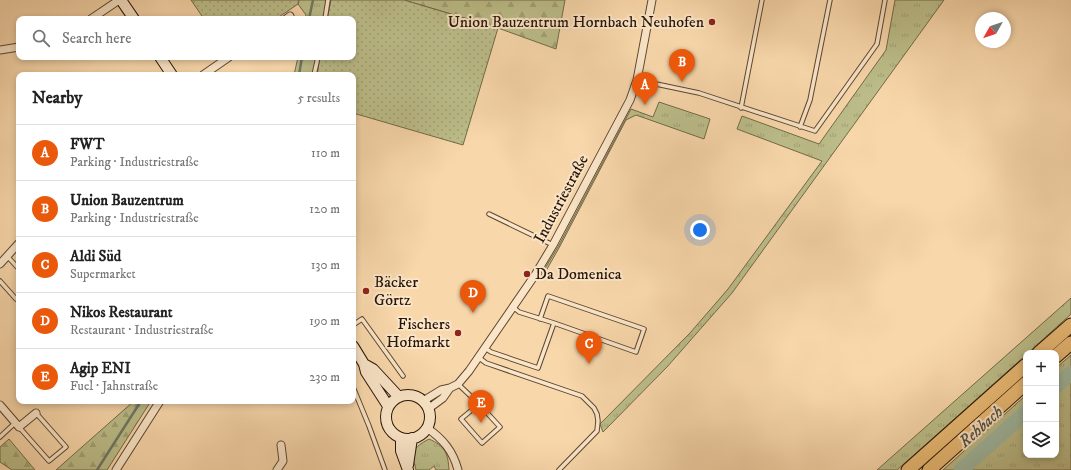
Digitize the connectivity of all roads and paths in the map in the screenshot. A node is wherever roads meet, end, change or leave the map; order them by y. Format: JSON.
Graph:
{"nodes":[{"id":1,"x":120,"y":0,"type":"edge"},
{"id":2,"x":328,"y":0,"type":"edge"},
{"id":3,"x":652,"y":0,"type":"edge"},
{"id":4,"x":762,"y":0,"type":"edge"},
{"id":5,"x":830,"y":0,"type":"edge"},
{"id":6,"x":885,"y":0,"type":"edge"},
{"id":7,"x":96,"y":16,"type":"edge"},
{"id":8,"x":132,"y":16,"type":"edge"},
{"id":9,"x":325,"y":16,"type":"edge"},
{"id":10,"x":16,"y":47,"type":"edge"},
{"id":11,"x":0,"y":50,"type":"edge"},
{"id":12,"x":162,"y":60,"type":"edge"},
{"id":13,"x":225,"y":60,"type":"edge"},
{"id":14,"x":317,"y":60,"type":"edge"},
{"id":15,"x":170,"y":72,"type":"edge"},
{"id":16,"x":207,"y":72,"type":"edge"},
{"id":17,"x":315,"y":72,"type":"edge"},
{"id":18,"x":636,"y":80,"type":"junction"},
{"id":19,"x":741,"y":108,"type":"junction"},
{"id":20,"x":800,"y":126,"type":"junction"},
{"id":21,"x":489,"y":214,"type":"dead end"},
{"id":22,"x":553,"y":245,"type":"junction"},
{"id":23,"x":16,"y":246,"type":"edge"},
{"id":24,"x":7,"y":256,"type":"junction"},
{"id":25,"x":0,"y":264,"type":"edge"},
{"id":26,"x":16,"y":266,"type":"edge"},
{"id":27,"x":0,"y":281,"type":"edge"},
{"id":28,"x":16,"y":299,"type":"dead end"},
{"id":29,"x":513,"y":307,"type":"junction"},
{"id":30,"x":540,"y":319,"type":"junction"},
{"id":31,"x":356,"y":323,"type":"edge"},
{"id":32,"x":554,"y":323,"type":"junction"},
{"id":33,"x":1071,"y":325,"type":"edge"},
{"id":34,"x":1071,"y":343,"type":"edge"},
{"id":35,"x":485,"y":348,"type":"junction"},
{"id":36,"x":1042,"y":350,"type":"edge"},
{"id":37,"x":356,"y":351,"type":"edge"},
{"id":38,"x":1059,"y":353,"type":"edge"},
{"id":39,"x":478,"y":357,"type":"junction"},
{"id":40,"x":364,"y":364,"type":"junction"},
{"id":41,"x":1023,"y":368,"type":"edge"},
{"id":42,"x":403,"y":376,"type":"dead end"},
{"id":43,"x":458,"y":384,"type":"junction"},
{"id":44,"x":1023,"y":386,"type":"edge"},
{"id":45,"x":356,"y":394,"type":"edge"},
{"id":46,"x":399,"y":397,"type":"junction"},
{"id":47,"x":158,"y":404,"type":"edge"},
{"id":48,"x":479,"y":404,"type":"junction"},
{"id":49,"x":0,"y":405,"type":"edge"},
{"id":50,"x":426,"y":405,"type":"junction"},
{"id":51,"x":388,"y":406,"type":"junction"},
{"id":52,"x":36,"y":412,"type":"joint"},
{"id":53,"x":17,"y":425,"type":"junction"},
{"id":54,"x":426,"y":428,"type":"junction"},
{"id":55,"x":0,"y":437,"type":"edge"},
{"id":56,"x":401,"y":438,"type":"junction"},
{"id":57,"x":412,"y":438,"type":"junction"},
{"id":58,"x":281,"y":445,"type":"dead end"},
{"id":59,"x":408,"y":468,"type":"edge"},
{"id":60,"x":116,"y":470,"type":"edge"},
{"id":61,"x":277,"y":470,"type":"edge"},
{"id":62,"x":385,"y":470,"type":"edge"},
{"id":63,"x":458,"y":470,"type":"edge"},
{"id":64,"x":559,"y":470,"type":"edge"},
{"id":65,"x":908,"y":470,"type":"edge"},
{"id":66,"x":928,"y":470,"type":"edge"}],
"edges":[{"from":1,"to":7,"type":"street"},
{"from":1,"to":8,"type":"street"},
{"from":2,"to":9,"type":"lane"},
{"from":3,"to":18,"type":"street","name":"Industriestraße"},
{"from":4,"to":19,"type":"lane"},
{"from":5,"to":20,"type":"lane"},
{"from":6,"to":20,"type":"lane"},
{"from":10,"to":11,"type":"street"},
{"from":12,"to":15,"type":"street"},
{"from":13,"to":16,"type":"street"},
{"from":14,"to":17,"type":"lane"},
{"from":18,"to":19,"type":"lane"},
{"from":18,"to":22,"type":"street","name":"Industriestraße"},
{"from":19,"to":20,"type":"lane"},
{"from":21,"to":22,"type":"lane"},
{"from":22,"to":29,"type":"street","name":"Industriestraße"},
{"from":23,"to":24,"type":"street"},
{"from":24,"to":25,"type":"street"},
{"from":24,"to":26,"type":"lane"},
{"from":27,"to":28,"type":"lane"},
{"from":29,"to":30,"type":"lane"},
{"from":29,"to":35,"type":"street","name":"Industriestraße"},
{"from":30,"to":32,"type":"lane"},
{"from":30,"to":32,"type":"lane"},
{"from":31,"to":42,"type":"lane"},
{"from":32,"to":35,"type":"lane"},
{"from":33,"to":36,"type":"highway"},
{"from":34,"to":38,"type":"highway"},
{"from":35,"to":39,"type":"street","name":"Industriestraße"},
{"from":37,"to":40,"type":"street"},
{"from":39,"to":43,"type":"street","name":"Industriestraße"},
{"from":39,"to":64,"type":"lane"},
{"from":40,"to":46,"type":"street"},
{"from":40,"to":51,"type":"street"},
{"from":41,"to":65,"type":"highway"},
{"from":43,"to":48,"type":"lane"},
{"from":43,"to":50,"type":"street","name":"Industriestraße"},
{"from":44,"to":66,"type":"highway"},
{"from":45,"to":62,"type":"lane"},
{"from":46,"to":50,"type":"street"},
{"from":46,"to":51,"type":"street"},
{"from":47,"to":60,"type":"street"},
{"from":48,"to":48,"type":"lane"},
{"from":49,"to":53,"type":"street"},
{"from":50,"to":54,"type":"street"},
{"from":51,"to":56,"type":"street"},
{"from":52,"to":53,"type":"street"},
{"from":52,"to":53,"type":"lane"},
{"from":53,"to":55,"type":"lane"},
{"from":54,"to":57,"type":"street"},
{"from":54,"to":63,"type":"street"},
{"from":56,"to":57,"type":"street"},
{"from":56,"to":59,"type":"street"},
{"from":57,"to":59,"type":"street"},
{"from":58,"to":61,"type":"street"}]}
